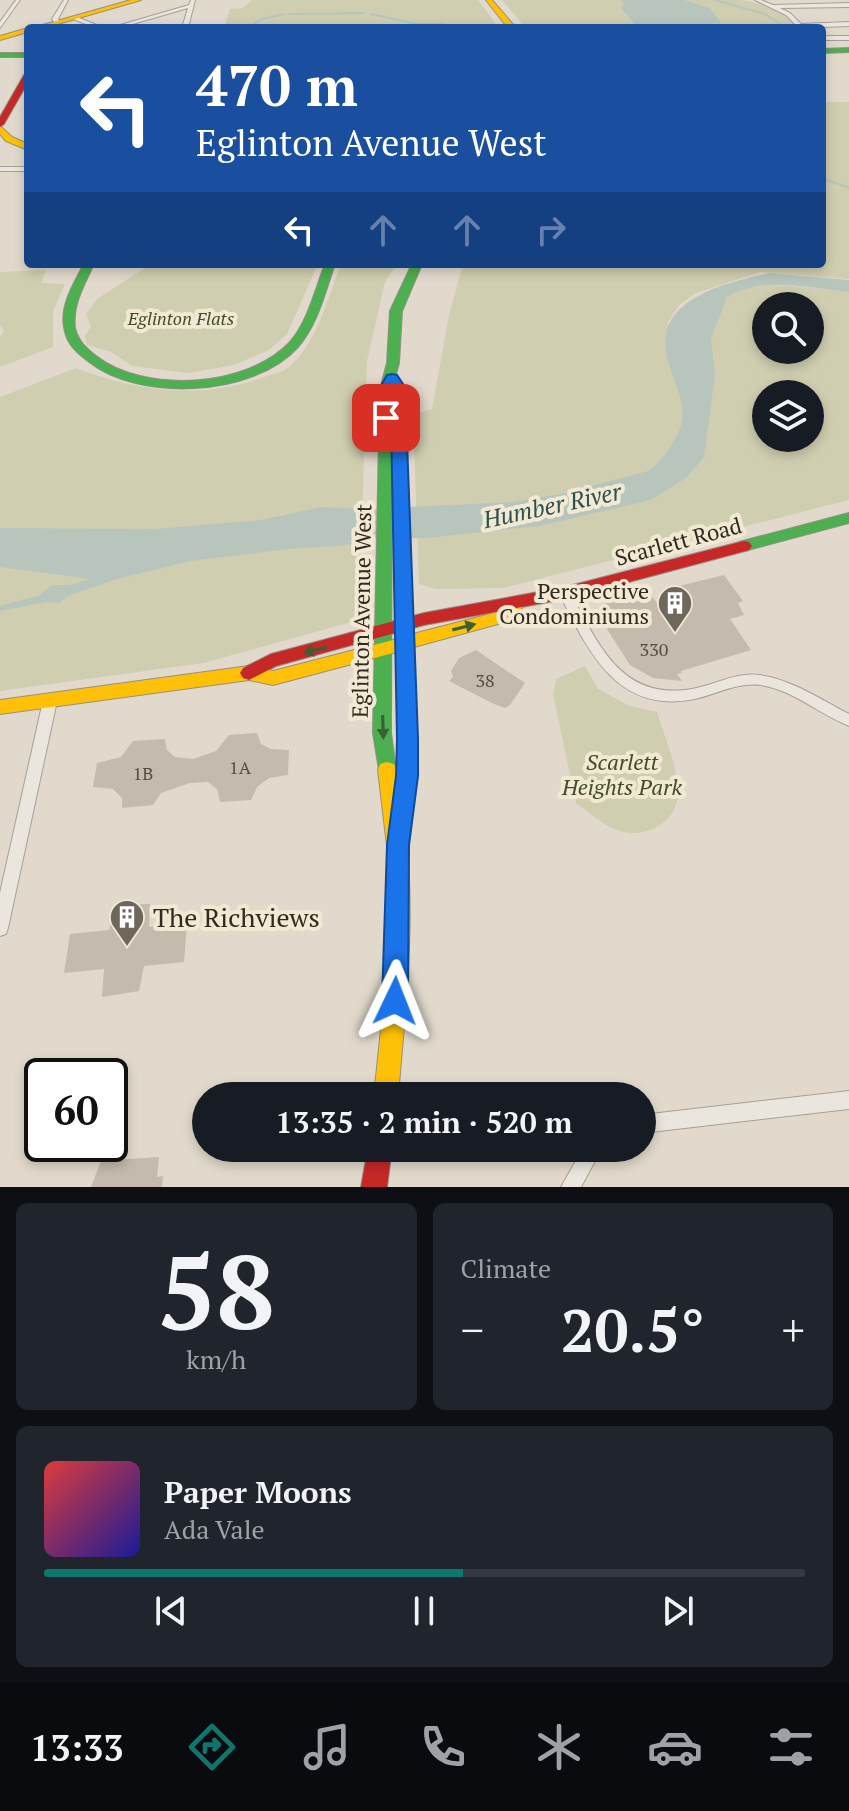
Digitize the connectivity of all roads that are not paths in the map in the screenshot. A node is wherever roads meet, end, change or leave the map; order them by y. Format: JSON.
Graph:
{"nodes":[{"id":1,"x":18,"y":0,"type":"edge"},
{"id":2,"x":66,"y":0,"type":"edge"},
{"id":3,"x":138,"y":0,"type":"edge"},
{"id":4,"x":489,"y":0,"type":"edge"},
{"id":5,"x":757,"y":0,"type":"edge"},
{"id":6,"x":119,"y":2,"type":"edge"},
{"id":7,"x":192,"y":3,"type":"edge"},
{"id":8,"x":849,"y":5,"type":"edge"},
{"id":9,"x":773,"y":7,"type":"junction"},
{"id":10,"x":75,"y":18,"type":"junction"},
{"id":11,"x":57,"y":23,"type":"junction"},
{"id":12,"x":53,"y":24,"type":"edge"},
{"id":13,"x":91,"y":24,"type":"edge"},
{"id":14,"x":126,"y":24,"type":"edge"},
{"id":15,"x":186,"y":24,"type":"edge"},
{"id":16,"x":509,"y":24,"type":"edge"},
{"id":17,"x":799,"y":24,"type":"edge"},
{"id":18,"x":849,"y":24,"type":"edge"},
{"id":19,"x":826,"y":25,"type":"edge"},
{"id":20,"x":0,"y":26,"type":"edge"},
{"id":21,"x":24,"y":31,"type":"edge"},
{"id":22,"x":0,"y":38,"type":"edge"},
{"id":23,"x":826,"y":38,"type":"edge"},
{"id":24,"x":849,"y":38,"type":"edge"},
{"id":25,"x":849,"y":50,"type":"edge"},
{"id":26,"x":826,"y":51,"type":"edge"},
{"id":27,"x":0,"y":55,"type":"edge"},
{"id":28,"x":24,"y":55,"type":"edge"},
{"id":29,"x":24,"y":82,"type":"edge"},
{"id":30,"x":0,"y":126,"type":"edge"},
{"id":31,"x":24,"y":145,"type":"edge"},
{"id":32,"x":24,"y":162,"type":"edge"},
{"id":33,"x":0,"y":169,"type":"edge"},
{"id":34,"x":18,"y":169,"type":"junction"},
{"id":35,"x":24,"y":169,"type":"edge"},
{"id":36,"x":87,"y":268,"type":"edge"},
{"id":37,"x":328,"y":268,"type":"edge"},
{"id":38,"x":415,"y":268,"type":"edge"},
{"id":39,"x":392,"y":385,"type":"junction"},
{"id":40,"x":849,"y":518,"type":"edge"},
{"id":41,"x":565,"y":593,"type":"junction"},
{"id":42,"x":406,"y":634,"type":"junction"},
{"id":43,"x":383,"y":640,"type":"junction"},
{"id":44,"x":50,"y":701,"type":"junction"},
{"id":45,"x":0,"y":707,"type":"edge"},
{"id":46,"x":849,"y":720,"type":"edge"},
{"id":47,"x":398,"y":845,"type":"junction"},
{"id":48,"x":0,"y":928,"type":"edge"},
{"id":49,"x":387,"y":1082,"type":"edge"},
{"id":50,"x":849,"y":1100,"type":"edge"},
{"id":51,"x":656,"y":1122,"type":"edge"},
{"id":52,"x":378,"y":1162,"type":"edge"},
{"id":53,"x":585,"y":1162,"type":"edge"},
{"id":54,"x":374,"y":1187,"type":"edge"},
{"id":55,"x":571,"y":1187,"type":"edge"}],
"edges":[{"from":1,"to":20,"type":"street"},
{"from":2,"to":11,"type":"street"},
{"from":3,"to":6,"type":"main road"},
{"from":4,"to":16,"type":"main road"},
{"from":5,"to":9,"type":"street"},
{"from":6,"to":10,"type":"main road"},
{"from":7,"to":14,"type":"street"},
{"from":7,"to":15,"type":"street"},
{"from":8,"to":9,"type":"street"},
{"from":9,"to":17,"type":"street"},
{"from":10,"to":11,"type":"main road"},
{"from":10,"to":13,"type":"street"},
{"from":11,"to":12,"type":"main road"},
{"from":18,"to":19,"type":"street"},
{"from":21,"to":22,"type":"main road"},
{"from":23,"to":24,"type":"street"},
{"from":25,"to":26,"type":"main road"},
{"from":27,"to":28,"type":"main road"},
{"from":29,"to":30,"type":"main road"},
{"from":30,"to":31,"type":"main road"},
{"from":32,"to":34,"type":"street"},
{"from":33,"to":34,"type":"street"},
{"from":34,"to":35,"type":"street"},
{"from":36,"to":37,"type":"main road"},
{"from":38,"to":39,"type":"main road","name":"Eglinton Avenue West"},
{"from":39,"to":42,"type":"main road","name":"Eglinton Avenue West"},
{"from":39,"to":43,"type":"main road","name":"Eglinton Avenue West"},
{"from":40,"to":41,"type":"main road","name":"Scarlett Road"},
{"from":41,"to":42,"type":"main road","name":"Scarlett Road"},
{"from":41,"to":46,"type":"street"},
{"from":42,"to":43,"type":"main road","name":"Scarlett Road"},
{"from":42,"to":47,"type":"main road","name":"Eglinton Avenue West"},
{"from":43,"to":44,"type":"main road","name":"Scarlett Road"},
{"from":43,"to":47,"type":"main road","name":"Eglinton Avenue West","one_way":true},
{"from":44,"to":45,"type":"main road","name":"Scarlett Road"},
{"from":44,"to":48,"type":"street"},
{"from":47,"to":49,"type":"main road","name":"Eglinton Avenue West"},
{"from":50,"to":51,"type":"street"},
{"from":52,"to":54,"type":"main road"},
{"from":53,"to":55,"type":"street"}]}
